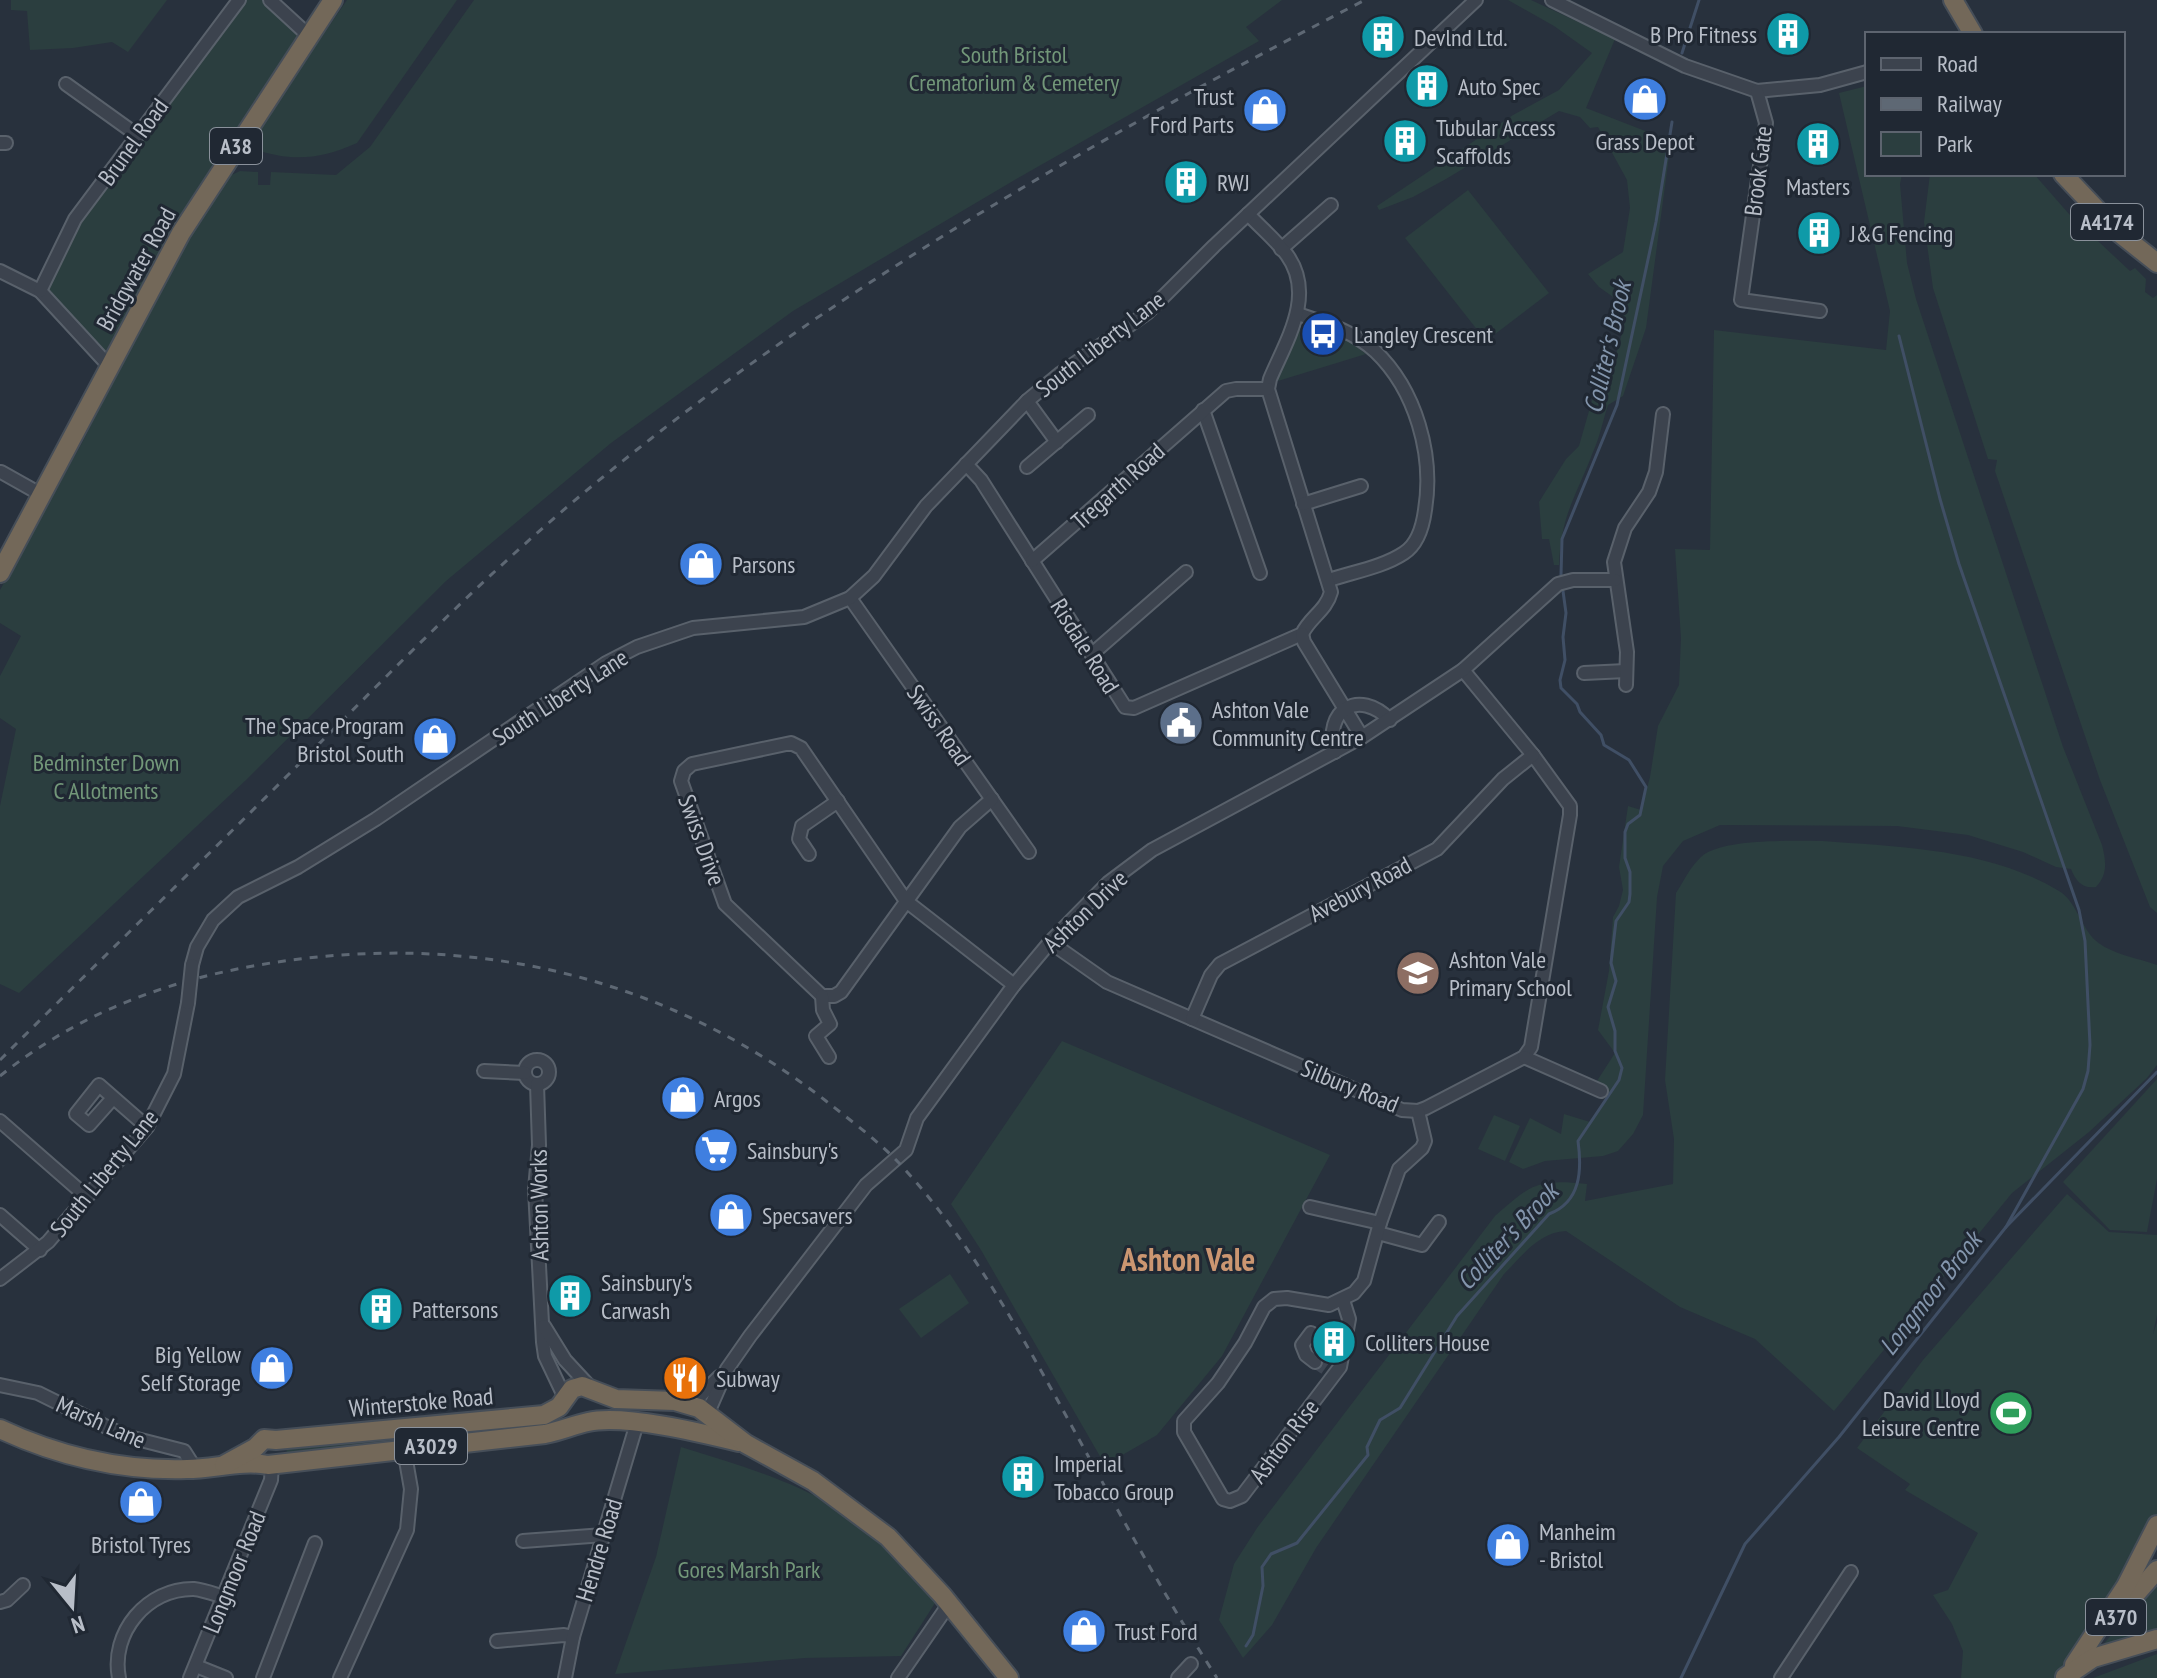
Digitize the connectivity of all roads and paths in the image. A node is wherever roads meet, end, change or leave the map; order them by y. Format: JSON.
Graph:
{"nodes":[{"id":1,"x":239,"y":0,"type":"edge"},
{"id":2,"x":270,"y":0,"type":"edge"},
{"id":3,"x":333,"y":0,"type":"edge"},
{"id":4,"x":1476,"y":0,"type":"edge"},
{"id":5,"x":1552,"y":0,"type":"edge"},
{"id":6,"x":1953,"y":0,"type":"edge"},
{"id":7,"x":1972,"y":32,"type":"edge"},
{"id":8,"x":308,"y":35,"type":"junction"},
{"id":9,"x":1865,"y":73,"type":"edge"},
{"id":10,"x":66,"y":84,"type":"dead end"},
{"id":11,"x":1757,"y":91,"type":"junction"},
{"id":12,"x":137,"y":135,"type":"junction"},
{"id":13,"x":2065,"y":176,"type":"edge"},
{"id":14,"x":1331,"y":205,"type":"dead end"},
{"id":15,"x":1248,"y":214,"type":"junction"},
{"id":16,"x":1281,"y":249,"type":"junction"},
{"id":17,"x":2157,"y":263,"type":"edge"},
{"id":18,"x":0,"y":271,"type":"edge"},
{"id":19,"x":40,"y":291,"type":"junction"},
{"id":20,"x":1820,"y":311,"type":"dead end"},
{"id":21,"x":1298,"y":314,"type":"junction"},
{"id":22,"x":110,"y":367,"type":"junction"},
{"id":23,"x":1268,"y":389,"type":"junction"},
{"id":24,"x":1027,"y":401,"type":"junction"},
{"id":25,"x":1203,"y":410,"type":"junction"},
{"id":26,"x":1663,"y":414,"type":"dead end"},
{"id":27,"x":1088,"y":415,"type":"dead end"},
{"id":28,"x":1057,"y":442,"type":"junction"},
{"id":29,"x":966,"y":464,"type":"junction"},
{"id":30,"x":1026,"y":467,"type":"dead end"},
{"id":31,"x":1,"y":472,"type":"edge"},
{"id":32,"x":1361,"y":486,"type":"dead end"},
{"id":33,"x":42,"y":495,"type":"junction"},
{"id":34,"x":1303,"y":504,"type":"junction"},
{"id":35,"x":1032,"y":561,"type":"junction"},
{"id":36,"x":1186,"y":572,"type":"dead end"},
{"id":37,"x":0,"y":573,"type":"edge"},
{"id":38,"x":1260,"y":573,"type":"dead end"},
{"id":39,"x":1329,"y":580,"type":"junction"},
{"id":40,"x":1615,"y":580,"type":"junction"},
{"id":41,"x":850,"y":598,"type":"junction"},
{"id":42,"x":1302,"y":634,"type":"junction"},
{"id":43,"x":1092,"y":654,"type":"junction"},
{"id":44,"x":1463,"y":670,"type":"junction"},
{"id":45,"x":1626,"y":671,"type":"junction"},
{"id":46,"x":1584,"y":673,"type":"dead end"},
{"id":47,"x":1626,"y":685,"type":"dead end"},
{"id":48,"x":1345,"y":709,"type":"junction"},
{"id":49,"x":1390,"y":720,"type":"junction"},
{"id":50,"x":1362,"y":737,"type":"junction"},
{"id":51,"x":1335,"y":752,"type":"junction"},
{"id":52,"x":1533,"y":755,"type":"junction"},
{"id":53,"x":992,"y":799,"type":"junction"},
{"id":54,"x":838,"y":801,"type":"junction"},
{"id":55,"x":1029,"y":852,"type":"dead end"},
{"id":56,"x":809,"y":854,"type":"dead end"},
{"id":57,"x":906,"y":901,"type":"junction"},
{"id":58,"x":1050,"y":942,"type":"junction"},
{"id":59,"x":1014,"y":985,"type":"junction"},
{"id":60,"x":822,"y":996,"type":"junction"},
{"id":61,"x":1192,"y":1019,"type":"junction"},
{"id":62,"x":829,"y":1057,"type":"dead end"},
{"id":63,"x":1524,"y":1057,"type":"junction"},
{"id":64,"x":484,"y":1071,"type":"dead end"},
{"id":65,"x":525,"y":1073,"type":"junction"},
{"id":66,"x":537,"y":1084,"type":"junction"},
{"id":67,"x":1601,"y":1091,"type":"dead end"},
{"id":68,"x":113,"y":1098,"type":"dead end"},
{"id":69,"x":1418,"y":1111,"type":"junction"},
{"id":70,"x":0,"y":1121,"type":"edge"},
{"id":71,"x":147,"y":1127,"type":"junction"},
{"id":72,"x":87,"y":1197,"type":"junction"},
{"id":73,"x":1310,"y":1207,"type":"dead end"},
{"id":74,"x":0,"y":1215,"type":"edge"},
{"id":75,"x":1439,"y":1222,"type":"dead end"},
{"id":76,"x":1379,"y":1228,"type":"junction"},
{"id":77,"x":40,"y":1250,"type":"junction"},
{"id":78,"x":0,"y":1279,"type":"edge"},
{"id":79,"x":1343,"y":1300,"type":"junction"},
{"id":80,"x":544,"y":1326,"type":"junction"},
{"id":81,"x":1311,"y":1333,"type":"dead end"},
{"id":82,"x":727,"y":1369,"type":"junction"},
{"id":83,"x":1325,"y":1369,"type":"junction"},
{"id":84,"x":0,"y":1385,"type":"edge"},
{"id":85,"x":592,"y":1389,"type":"junction"},
{"id":86,"x":565,"y":1399,"type":"junction"},
{"id":87,"x":682,"y":1402,"type":"junction"},
{"id":88,"x":705,"y":1414,"type":"junction"},
{"id":89,"x":587,"y":1422,"type":"junction"},
{"id":90,"x":637,"y":1423,"type":"junction"},
{"id":91,"x":0,"y":1429,"type":"edge"},
{"id":92,"x":692,"y":1432,"type":"junction"},
{"id":93,"x":746,"y":1444,"type":"junction"},
{"id":94,"x":404,"y":1449,"type":"junction"},
{"id":95,"x":266,"y":1460,"type":"junction"},
{"id":96,"x":192,"y":1469,"type":"junction"},
{"id":97,"x":2157,"y":1525,"type":"edge"},
{"id":98,"x":604,"y":1535,"type":"junction"},
{"id":99,"x":523,"y":1541,"type":"dead end"},
{"id":100,"x":315,"y":1543,"type":"dead end"},
{"id":101,"x":2157,"y":1570,"type":"edge"},
{"id":102,"x":1851,"y":1572,"type":"dead end"},
{"id":103,"x":23,"y":1585,"type":"dead end"},
{"id":104,"x":224,"y":1597,"type":"junction"},
{"id":105,"x":942,"y":1599,"type":"junction"},
{"id":106,"x":0,"y":1602,"type":"edge"},
{"id":107,"x":573,"y":1637,"type":"junction"},
{"id":108,"x":2157,"y":1639,"type":"edge"},
{"id":109,"x":497,"y":1641,"type":"dead end"},
{"id":110,"x":1191,"y":1664,"type":"dead end"},
{"id":111,"x":193,"y":1672,"type":"edge"},
{"id":112,"x":2068,"y":1673,"type":"edge"},
{"id":113,"x":119,"y":1678,"type":"edge"},
{"id":114,"x":226,"y":1678,"type":"edge"},
{"id":115,"x":263,"y":1678,"type":"edge"},
{"id":116,"x":340,"y":1678,"type":"edge"},
{"id":117,"x":565,"y":1678,"type":"edge"},
{"id":118,"x":898,"y":1678,"type":"edge"},
{"id":119,"x":1009,"y":1678,"type":"edge"},
{"id":120,"x":1178,"y":1678,"type":"edge"},
{"id":121,"x":1781,"y":1678,"type":"edge"}],
"edges":[{"from":1,"to":12,"type":"street","name":"Brunel Road"},
{"from":2,"to":8,"type":"street"},
{"from":3,"to":8,"type":"highway","name":"Bridgwater Road","number":"A38"},
{"from":4,"to":15,"type":"street","name":"South Liberty Lane"},
{"from":5,"to":11,"type":"street","name":"Brook Gate"},
{"from":6,"to":7,"type":"highway"},
{"from":8,"to":22,"type":"highway","name":"Bridgwater Road","number":"A38"},
{"from":9,"to":11,"type":"street"},
{"from":10,"to":12,"type":"street"},
{"from":11,"to":20,"type":"street","name":"Brook Gate"},
{"from":12,"to":19,"type":"street","name":"Brunel Road"},
{"from":13,"to":17,"type":"highway","number":"A4174"},
{"from":14,"to":16,"type":"street"},
{"from":15,"to":16,"type":"street"},
{"from":15,"to":24,"type":"street","name":"South Liberty Lane"},
{"from":16,"to":21,"type":"street"},
{"from":18,"to":19,"type":"street"},
{"from":19,"to":22,"type":"street"},
{"from":21,"to":23,"type":"street"},
{"from":21,"to":39,"type":"street"},
{"from":22,"to":33,"type":"highway","name":"Bridgwater Road","number":"A38"},
{"from":23,"to":25,"type":"street","name":"Tregarth Road"},
{"from":23,"to":34,"type":"street"},
{"from":24,"to":28,"type":"street"},
{"from":24,"to":29,"type":"street","name":"South Liberty Lane"},
{"from":25,"to":35,"type":"street","name":"Tregarth Road"},
{"from":25,"to":38,"type":"street"},
{"from":26,"to":40,"type":"street"},
{"from":27,"to":28,"type":"street"},
{"from":28,"to":30,"type":"street"},
{"from":29,"to":35,"type":"street","name":"Risdale Road"},
{"from":29,"to":41,"type":"street","name":"South Liberty Lane"},
{"from":31,"to":33,"type":"street"},
{"from":32,"to":34,"type":"street"},
{"from":33,"to":37,"type":"highway","name":"Bridgwater Road","number":"A38"},
{"from":34,"to":39,"type":"street"},
{"from":35,"to":43,"type":"street","name":"Risdale Road"},
{"from":36,"to":43,"type":"street"},
{"from":39,"to":42,"type":"street","name":"Risdale Road"},
{"from":40,"to":44,"type":"street","name":"Ashton Drive"},
{"from":40,"to":45,"type":"street"},
{"from":41,"to":53,"type":"street","name":"Swiss Road"},
{"from":41,"to":71,"type":"street","name":"South Liberty Lane","bridge":true},
{"from":42,"to":43,"type":"street","name":"Risdale Road"},
{"from":42,"to":48,"type":"street"},
{"from":44,"to":49,"type":"street","name":"Ashton Drive"},
{"from":44,"to":52,"type":"street"},
{"from":45,"to":46,"type":"street"},
{"from":45,"to":47,"type":"street"},
{"from":48,"to":49,"type":"street"},
{"from":48,"to":50,"type":"street"},
{"from":48,"to":51,"type":"street"},
{"from":49,"to":50,"type":"street","name":"Ashton Drive"},
{"from":50,"to":51,"type":"street","name":"Ashton Drive"},
{"from":51,"to":58,"type":"street","name":"Ashton Drive"},
{"from":52,"to":61,"type":"street","name":"Avebury Road"},
{"from":52,"to":63,"type":"street"},
{"from":53,"to":55,"type":"street","name":"Swiss Road"},
{"from":53,"to":57,"type":"street"},
{"from":54,"to":56,"type":"street"},
{"from":54,"to":57,"type":"street","name":"Swiss Drive"},
{"from":54,"to":60,"type":"street","name":"Swiss Drive"},
{"from":57,"to":59,"type":"street","name":"Swiss Drive"},
{"from":57,"to":60,"type":"street"},
{"from":58,"to":59,"type":"street","name":"Ashton Drive"},
{"from":58,"to":61,"type":"street","name":"Silbury Road"},
{"from":59,"to":82,"type":"street","name":"Ashton Drive"},
{"from":60,"to":62,"type":"street"},
{"from":61,"to":69,"type":"street","name":"Silbury Road"},
{"from":63,"to":67,"type":"street"},
{"from":63,"to":69,"type":"street","name":"Silbury Road"},
{"from":64,"to":65,"type":"street"},
{"from":65,"to":66,"type":"street"},
{"from":65,"to":66,"type":"street"},
{"from":66,"to":80,"type":"street","name":"Ashton Works"},
{"from":68,"to":71,"type":"street"},
{"from":69,"to":76,"type":"street"},
{"from":70,"to":72,"type":"street"},
{"from":71,"to":72,"type":"street","name":"South Liberty Lane"},
{"from":72,"to":77,"type":"street","name":"South Liberty Lane"},
{"from":73,"to":76,"type":"street"},
{"from":74,"to":77,"type":"street"},
{"from":75,"to":76,"type":"street"},
{"from":76,"to":79,"type":"street"},
{"from":77,"to":78,"type":"street","name":"South Liberty Lane"},
{"from":79,"to":83,"type":"street","name":"Ashton Rise"},
{"from":79,"to":83,"type":"street","name":"Ashton Rise"},
{"from":80,"to":85,"type":"street","name":"Ashton Works"},
{"from":80,"to":86,"type":"street","name":"Ashton Works"},
{"from":81,"to":83,"type":"street"},
{"from":82,"to":87,"type":"street"},
{"from":82,"to":88,"type":"street","name":"Ashton Drive"},
{"from":84,"to":96,"type":"street","name":"Marsh Lane"},
{"from":85,"to":86,"type":"highway","name":"Winterstoke Road","number":"A3029"},
{"from":85,"to":87,"type":"highway","name":"Winterstoke Road","number":"A3029"},
{"from":85,"to":89,"type":"highway"},
{"from":86,"to":89,"type":"highway"},
{"from":86,"to":95,"type":"highway","name":"Winterstoke Road","number":"A3029"},
{"from":87,"to":88,"type":"highway","name":"Winterstoke Road","number":"A3029"},
{"from":88,"to":92,"type":"highway"},
{"from":88,"to":93,"type":"highway","name":"Winterstoke Road","number":"A3029"},
{"from":89,"to":90,"type":"highway","name":"Winterstoke Road","number":"A3029"},
{"from":89,"to":94,"type":"highway","name":"Winterstoke Road","number":"A3029"},
{"from":90,"to":92,"type":"highway","name":"Winterstoke Road","number":"A3029"},
{"from":90,"to":98,"type":"street","name":"Hendre Road"},
{"from":91,"to":96,"type":"highway","name":"Winterstoke Road","number":"A3029"},
{"from":92,"to":93,"type":"highway","name":"Winterstoke Road","number":"A3029"},
{"from":93,"to":105,"type":"highway","name":"Winterstoke Road","number":"A3029"},
{"from":94,"to":95,"type":"highway","name":"Winterstoke Road","number":"A3029"},
{"from":94,"to":116,"type":"street"},
{"from":95,"to":96,"type":"highway","name":"Winterstoke Road","number":"A3029"},
{"from":95,"to":104,"type":"street","name":"Longmoor Road"},
{"from":97,"to":112,"type":"highway"},
{"from":98,"to":99,"type":"street"},
{"from":98,"to":107,"type":"street","name":"Hendre Road"},
{"from":100,"to":115,"type":"street"},
{"from":101,"to":112,"type":"highway","number":"A370"},
{"from":102,"to":121,"type":"street"},
{"from":103,"to":106,"type":"street"},
{"from":104,"to":111,"type":"street","name":"Longmoor Road"},
{"from":104,"to":113,"type":"street"},
{"from":105,"to":118,"type":"street"},
{"from":105,"to":119,"type":"highway","name":"Winterstoke Road","number":"A3029"},
{"from":107,"to":109,"type":"street"},
{"from":107,"to":117,"type":"street","name":"Hendre Road"},
{"from":108,"to":112,"type":"highway"},
{"from":110,"to":120,"type":"street"},
{"from":111,"to":114,"type":"street"}]}
